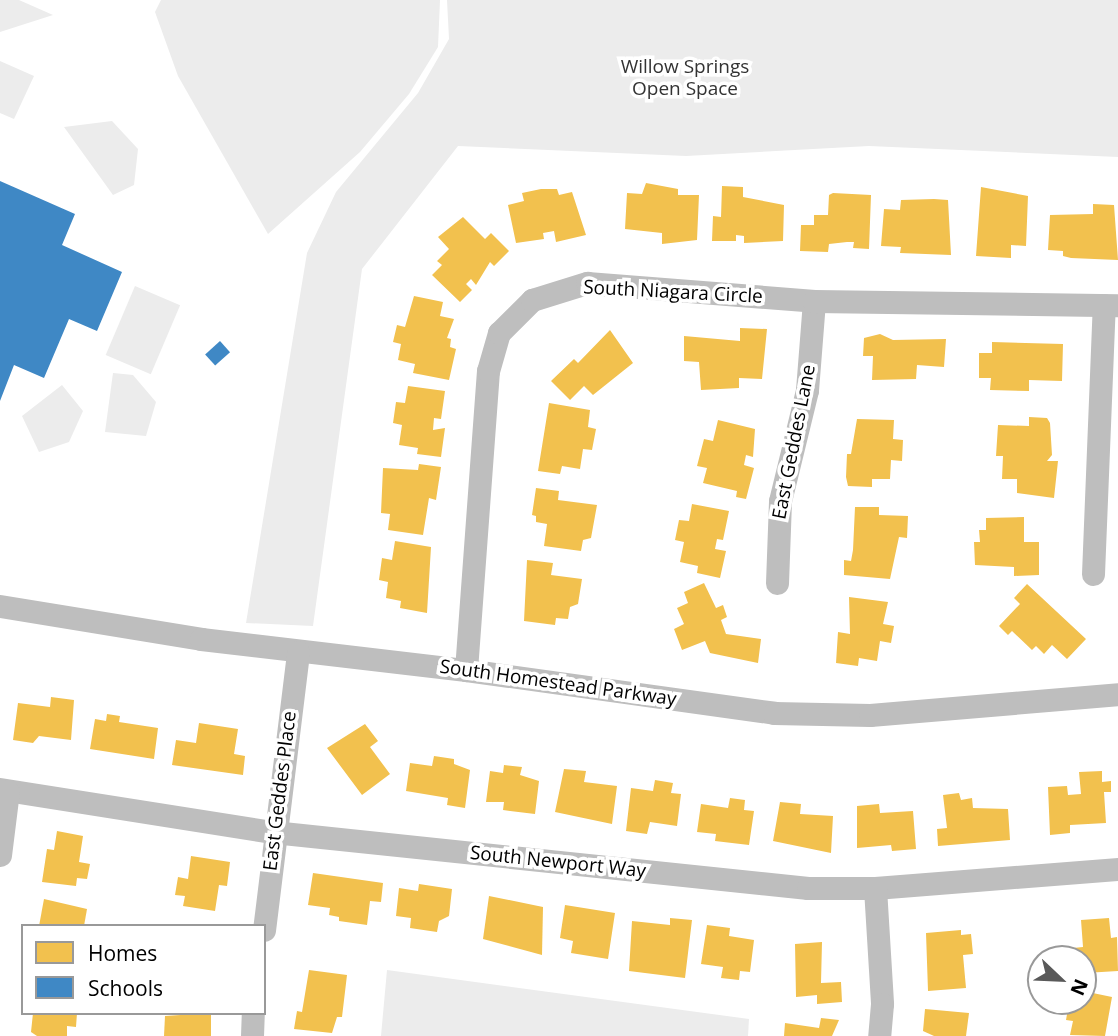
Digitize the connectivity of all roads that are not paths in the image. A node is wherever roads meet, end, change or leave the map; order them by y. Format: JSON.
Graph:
{"nodes":[{"id":1,"x":814,"y":301,"type":"junction"},
{"id":2,"x":1111,"y":305,"type":"edge"},
{"id":3,"x":1093,"y":574,"type":"dead end"},
{"id":4,"x":776,"y":583,"type":"dead end"},
{"id":5,"x":0,"y":606,"type":"edge"},
{"id":6,"x":298,"y":652,"type":"junction"},
{"id":7,"x":466,"y":670,"type":"junction"},
{"id":8,"x":1118,"y":694,"type":"edge"},
{"id":9,"x":4,"y":790,"type":"edge"},
{"id":10,"x":273,"y":832,"type":"junction"},
{"id":11,"x":0,"y":855,"type":"edge"},
{"id":12,"x":1118,"y":869,"type":"edge"},
{"id":13,"x":875,"y":888,"type":"junction"},
{"id":14,"x":265,"y":924,"type":"edge"},
{"id":15,"x":253,"y":1015,"type":"edge"},
{"id":16,"x":252,"y":1036,"type":"edge"},
{"id":17,"x":879,"y":1036,"type":"edge"}],
"edges":[{"from":1,"to":2,"type":"street","name":"South Niagara Circle"},
{"from":1,"to":4,"type":"street","name":"East Geddes Lane"},
{"from":1,"to":7,"type":"street","name":"South Niagara Circle"},
{"from":2,"to":3,"type":"street"},
{"from":5,"to":6,"type":"street","name":"South Homestead Parkway"},
{"from":6,"to":7,"type":"street","name":"South Homestead Parkway"},
{"from":6,"to":10,"type":"street","name":"East Geddes Place"},
{"from":7,"to":8,"type":"street","name":"South Homestead Parkway"},
{"from":9,"to":10,"type":"street","name":"South Newport Way"},
{"from":9,"to":11,"type":"street"},
{"from":10,"to":13,"type":"street","name":"South Newport Way"},
{"from":10,"to":14,"type":"street","name":"East Geddes Place"},
{"from":12,"to":13,"type":"street","name":"South Newport Way"},
{"from":13,"to":17,"type":"street"},
{"from":15,"to":16,"type":"street"}]}
